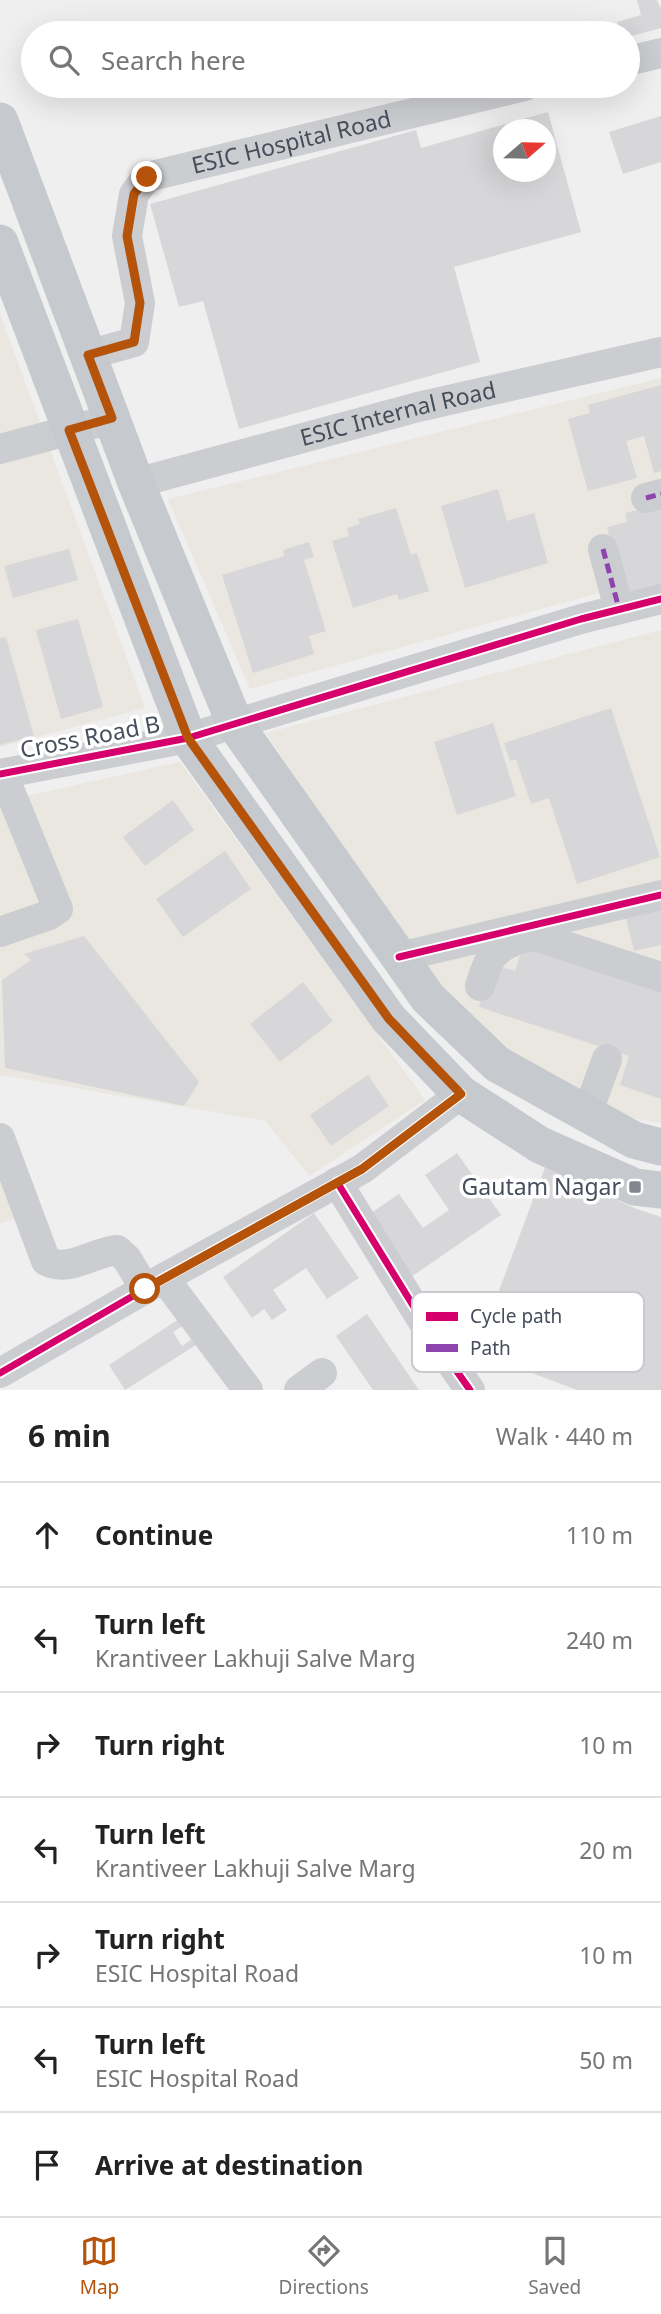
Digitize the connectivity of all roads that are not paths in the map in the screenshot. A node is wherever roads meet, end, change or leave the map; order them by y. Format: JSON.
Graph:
{"nodes":[{"id":1,"x":661,"y":53,"type":"edge"},
{"id":2,"x":640,"y":58,"type":"edge"},
{"id":3,"x":475,"y":98,"type":"edge"},
{"id":4,"x":1,"y":128,"type":"edge"},
{"id":5,"x":0,"y":243,"type":"edge"},
{"id":6,"x":661,"y":352,"type":"edge"},
{"id":7,"x":88,"y":355,"type":"junction"},
{"id":8,"x":112,"y":418,"type":"junction"},
{"id":9,"x":69,"y":430,"type":"junction"},
{"id":10,"x":0,"y":449,"type":"edge"},
{"id":11,"x":136,"y":483,"type":"junction"},
{"id":12,"x":603,"y":549,"type":"dead end"},
{"id":13,"x":661,"y":599,"type":"edge"},
{"id":14,"x":619,"y":609,"type":"junction"},
{"id":15,"x":235,"y":724,"type":"junction"},
{"id":16,"x":188,"y":738,"type":"junction"},
{"id":17,"x":1,"y":774,"type":"edge"},
{"id":18,"x":661,"y":895,"type":"edge"},
{"id":19,"x":0,"y":932,"type":"edge"},
{"id":20,"x":399,"y":957,"type":"junction"},
{"id":21,"x":661,"y":977,"type":"edge"},
{"id":22,"x":480,"y":986,"type":"dead end"},
{"id":23,"x":607,"y":1059,"type":"dead end"},
{"id":24,"x":461,"y":1094,"type":"junction"},
{"id":25,"x":587,"y":1114,"type":"junction"},
{"id":26,"x":0,"y":1138,"type":"edge"},
{"id":27,"x":661,"y":1147,"type":"edge"},
{"id":28,"x":337,"y":1182,"type":"junction"},
{"id":29,"x":661,"y":1190,"type":"edge"},
{"id":30,"x":155,"y":1283,"type":"junction"},
{"id":31,"x":412,"y":1304,"type":"edge"},
{"id":32,"x":457,"y":1372,"type":"edge"},
{"id":33,"x":0,"y":1373,"type":"edge"},
{"id":34,"x":248,"y":1390,"type":"edge"},
{"id":35,"x":470,"y":1390,"type":"edge"}],
"edges":[{"from":1,"to":2,"type":"street"},
{"from":3,"to":7,"type":"street","name":"ESIC Hospital Road"},
{"from":4,"to":7,"type":"main road"},
{"from":5,"to":9,"type":"main road"},
{"from":6,"to":11,"type":"street","name":"ESIC Internal Road"},
{"from":7,"to":8,"type":"main road"},
{"from":8,"to":9,"type":"street"},
{"from":8,"to":11,"type":"main road"},
{"from":9,"to":10,"type":"street"},
{"from":9,"to":16,"type":"main road"},
{"from":11,"to":15,"type":"main road"},
{"from":12,"to":14,"type":"street"},
{"from":13,"to":14,"type":"street","name":"Cross Road B"},
{"from":14,"to":15,"type":"street","name":"Cross Road B"},
{"from":15,"to":16,"type":"street","name":"Cross Road B"},
{"from":15,"to":20,"type":"main road"},
{"from":16,"to":17,"type":"street","name":"Cross Road B"},
{"from":16,"to":24,"type":"main road"},
{"from":17,"to":19,"type":"street"},
{"from":18,"to":20,"type":"street"},
{"from":20,"to":25,"type":"main road"},
{"from":21,"to":22,"type":"street"},
{"from":23,"to":25,"type":"street"},
{"from":24,"to":28,"type":"street"},
{"from":24,"to":29,"type":"main road"},
{"from":25,"to":27,"type":"main road"},
{"from":26,"to":30,"type":"street"},
{"from":28,"to":30,"type":"street"},
{"from":28,"to":31,"type":"street"},
{"from":30,"to":33,"type":"street"},
{"from":30,"to":34,"type":"street"},
{"from":32,"to":35,"type":"street"}]}
